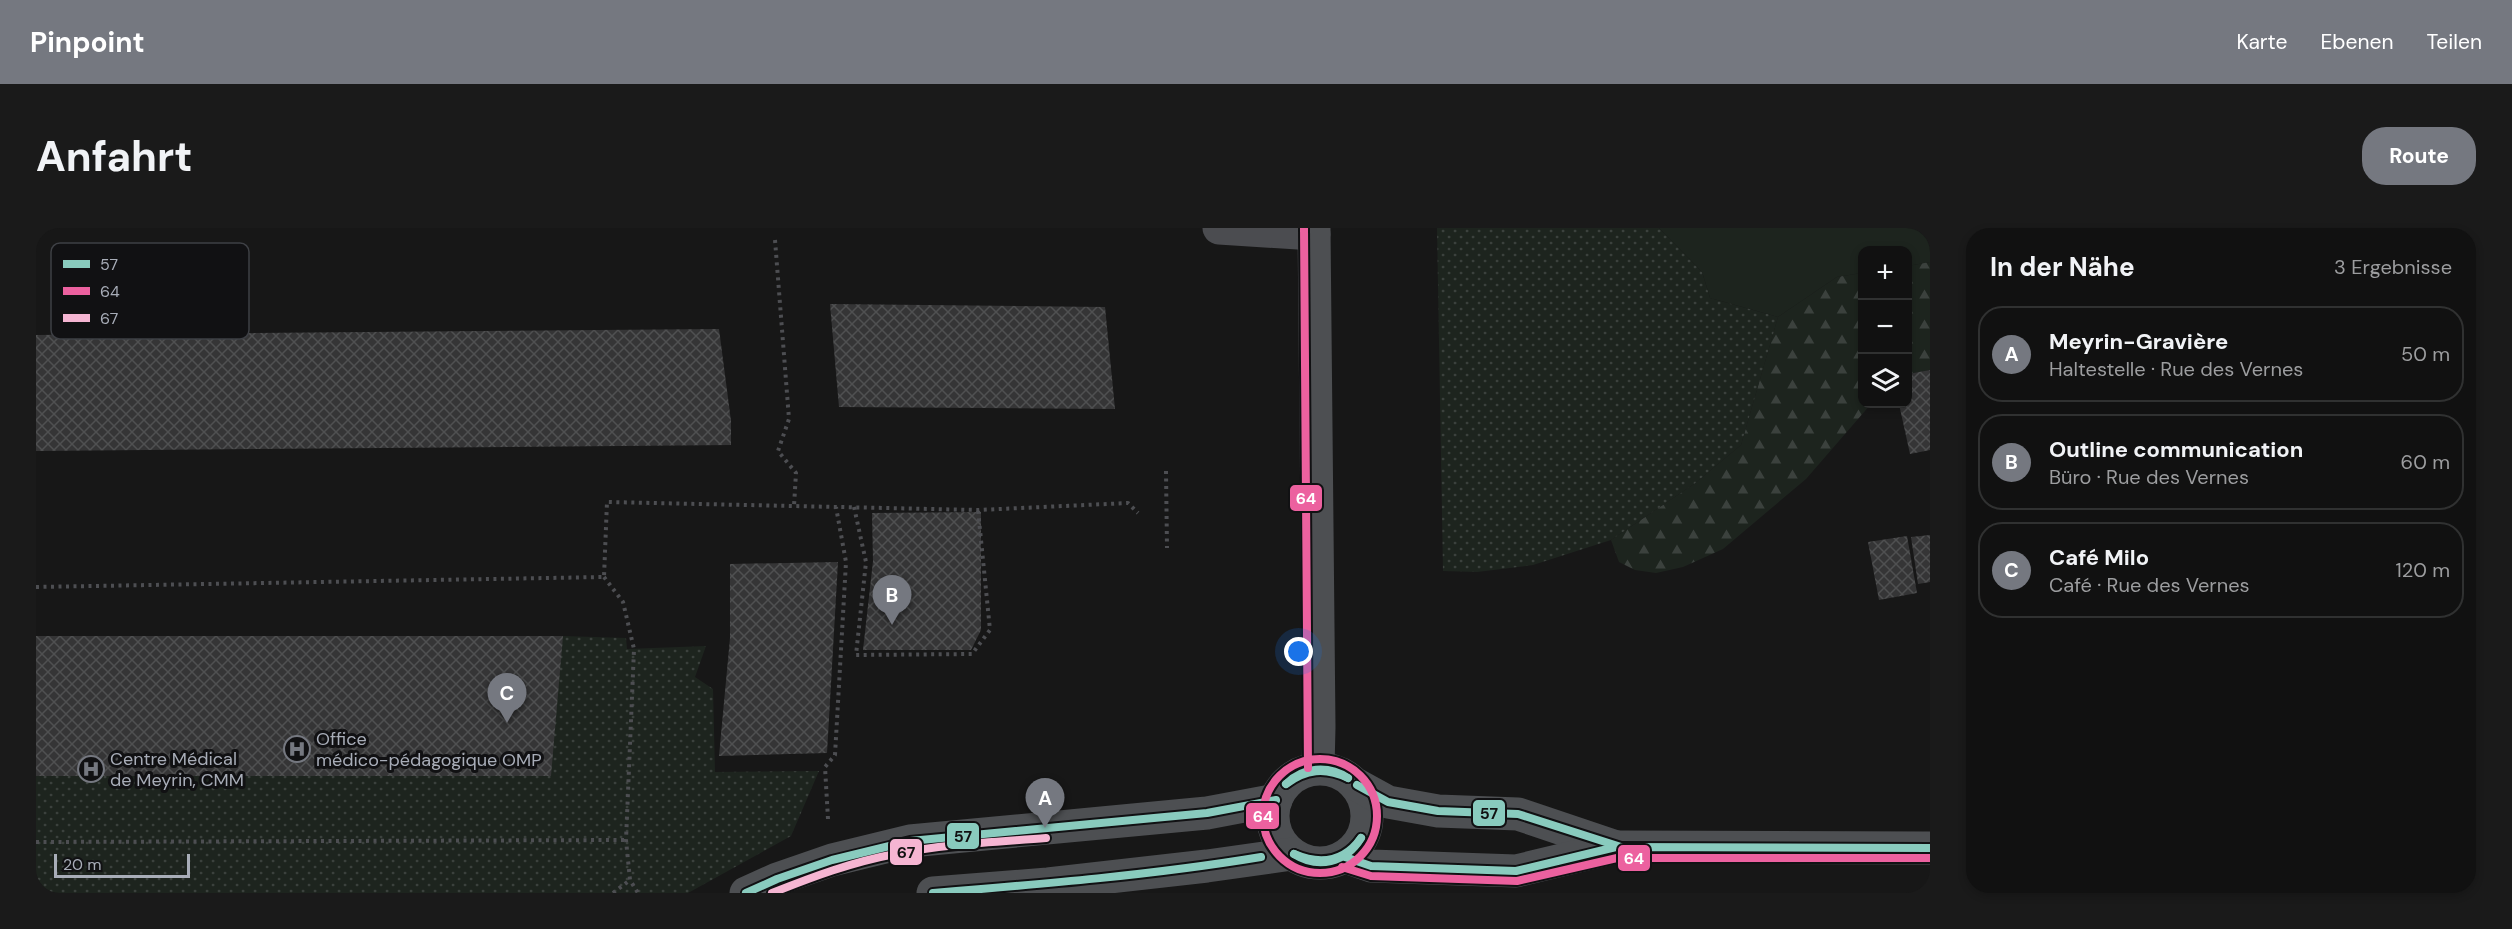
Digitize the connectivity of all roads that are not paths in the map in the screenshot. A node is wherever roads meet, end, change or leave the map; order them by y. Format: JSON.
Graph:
{"nodes":[{"id":1,"x":1219,"y":228,"type":"edge"},
{"id":2,"x":1314,"y":231,"type":"edge"},
{"id":3,"x":1318,"y":768,"type":"junction"},
{"id":4,"x":1357,"y":785,"type":"junction"},
{"id":5,"x":1276,"y":800,"type":"junction"},
{"id":6,"x":1616,"y":847,"type":"junction"},
{"id":7,"x":1930,"y":848,"type":"edge"},
{"id":8,"x":1292,"y":854,"type":"junction"},
{"id":9,"x":1345,"y":857,"type":"junction"},
{"id":10,"x":746,"y":893,"type":"edge"},
{"id":11,"x":933,"y":893,"type":"edge"}],
"edges":[{"from":1,"to":2,"type":"street"},
{"from":2,"to":3,"type":"main road"},
{"from":3,"to":4,"type":"main road"},
{"from":3,"to":5,"type":"main road"},
{"from":4,"to":6,"type":"main road"},
{"from":4,"to":9,"type":"main road"},
{"from":5,"to":8,"type":"main road"},
{"from":5,"to":10,"type":"main road"},
{"from":6,"to":7,"type":"main road"},
{"from":6,"to":9,"type":"main road"},
{"from":8,"to":9,"type":"main road"},
{"from":8,"to":11,"type":"main road"}]}
